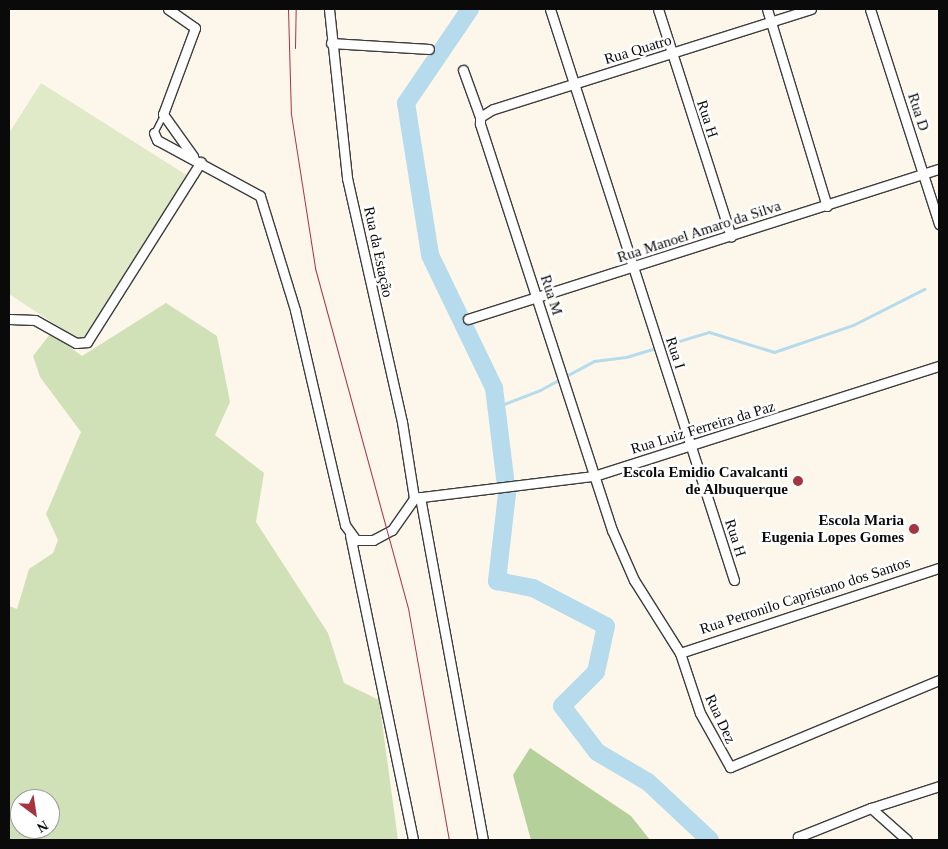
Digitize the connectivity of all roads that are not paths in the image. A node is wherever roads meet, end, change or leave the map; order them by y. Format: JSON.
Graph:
{"nodes":[{"id":1,"x":168,"y":9,"type":"edge"},
{"id":2,"x":329,"y":9,"type":"edge"},
{"id":3,"x":550,"y":9,"type":"edge"},
{"id":4,"x":658,"y":9,"type":"edge"},
{"id":5,"x":767,"y":9,"type":"edge"},
{"id":6,"x":811,"y":9,"type":"edge"},
{"id":7,"x":870,"y":9,"type":"edge"},
{"id":8,"x":771,"y":22,"type":"junction"},
{"id":9,"x":331,"y":43,"type":"junction"},
{"id":10,"x":429,"y":49,"type":"dead end"},
{"id":11,"x":672,"y":54,"type":"junction"},
{"id":12,"x":463,"y":70,"type":"dead end"},
{"id":13,"x":575,"y":84,"type":"junction"},
{"id":14,"x":163,"y":114,"type":"junction"},
{"id":15,"x":480,"y":120,"type":"junction"},
{"id":16,"x":154,"y":133,"type":"joint"},
{"id":17,"x":198,"y":160,"type":"junction"},
{"id":18,"x":939,"y":169,"type":"edge"},
{"id":19,"x":924,"y":175,"type":"junction"},
{"id":20,"x":827,"y":206,"type":"junction"},
{"id":21,"x":939,"y":224,"type":"edge"},
{"id":22,"x":731,"y":237,"type":"junction"},
{"id":23,"x":633,"y":268,"type":"junction"},
{"id":24,"x":537,"y":296,"type":"junction"},
{"id":25,"x":9,"y":319,"type":"edge"},
{"id":26,"x":468,"y":319,"type":"dead end"},
{"id":27,"x":939,"y":366,"type":"edge"},
{"id":28,"x":692,"y":446,"type":"junction"},
{"id":29,"x":594,"y":476,"type":"junction"},
{"id":30,"x":417,"y":497,"type":"junction"},
{"id":31,"x":350,"y":536,"type":"junction"},
{"id":32,"x":939,"y":568,"type":"edge"},
{"id":33,"x":734,"y":580,"type":"dead end"},
{"id":34,"x":680,"y":653,"type":"junction"},
{"id":35,"x":939,"y":680,"type":"edge"},
{"id":36,"x":939,"y":786,"type":"edge"},
{"id":37,"x":871,"y":808,"type":"junction"},
{"id":38,"x":799,"y":839,"type":"edge"},
{"id":39,"x":413,"y":840,"type":"edge"},
{"id":40,"x":483,"y":840,"type":"edge"},
{"id":41,"x":907,"y":840,"type":"edge"}],
"edges":[{"from":1,"to":14,"type":"street"},
{"from":2,"to":9,"type":"street","name":"Rua da Estação"},
{"from":3,"to":13,"type":"street","name":"Rua I"},
{"from":4,"to":11,"type":"street","name":"Rua H"},
{"from":5,"to":8,"type":"street"},
{"from":6,"to":8,"type":"street","name":"Rua Quatro"},
{"from":7,"to":19,"type":"street","name":"Rua D"},
{"from":8,"to":11,"type":"street","name":"Rua Quatro"},
{"from":8,"to":20,"type":"street"},
{"from":9,"to":10,"type":"street"},
{"from":9,"to":30,"type":"street","name":"Rua da Estação"},
{"from":11,"to":13,"type":"street","name":"Rua Quatro"},
{"from":11,"to":22,"type":"street","name":"Rua H"},
{"from":12,"to":15,"type":"street","name":"Rua M"},
{"from":13,"to":15,"type":"street","name":"Rua Quatro"},
{"from":13,"to":23,"type":"street","name":"Rua I"},
{"from":14,"to":16,"type":"lane"},
{"from":14,"to":17,"type":"street"},
{"from":15,"to":24,"type":"street","name":"Rua M"},
{"from":16,"to":17,"type":"street"},
{"from":17,"to":25,"type":"street"},
{"from":17,"to":31,"type":"street"},
{"from":18,"to":19,"type":"street","name":"Rua Manoel Amaro da Silva"},
{"from":19,"to":20,"type":"street","name":"Rua Manoel Amaro da Silva"},
{"from":19,"to":21,"type":"street","name":"Rua D"},
{"from":20,"to":22,"type":"street","name":"Rua Manoel Amaro da Silva"},
{"from":22,"to":23,"type":"street","name":"Rua Manoel Amaro da Silva"},
{"from":23,"to":24,"type":"street","name":"Rua Manoel Amaro da Silva"},
{"from":23,"to":28,"type":"street","name":"Rua I"},
{"from":24,"to":26,"type":"street","name":"Rua Manoel Amaro da Silva"},
{"from":24,"to":29,"type":"street","name":"Rua M"},
{"from":27,"to":28,"type":"street","name":"Rua Luiz Ferreira da Paz"},
{"from":28,"to":29,"type":"street","name":"Rua Luiz Ferreira da Paz"},
{"from":28,"to":33,"type":"street","name":"Rua H"},
{"from":29,"to":30,"type":"street","name":"Rua Luiz Ferreira da Paz"},
{"from":29,"to":34,"type":"street","name":"Rua Dez"},
{"from":30,"to":31,"type":"street"},
{"from":30,"to":40,"type":"street","name":"Rua da Estação"},
{"from":31,"to":39,"type":"street"},
{"from":32,"to":34,"type":"street","name":"Rua Petronilo Capristano dos Santos"},
{"from":34,"to":35,"type":"street","name":"Rua Dez"},
{"from":36,"to":37,"type":"street"},
{"from":37,"to":38,"type":"street"},
{"from":37,"to":41,"type":"street"}]}
